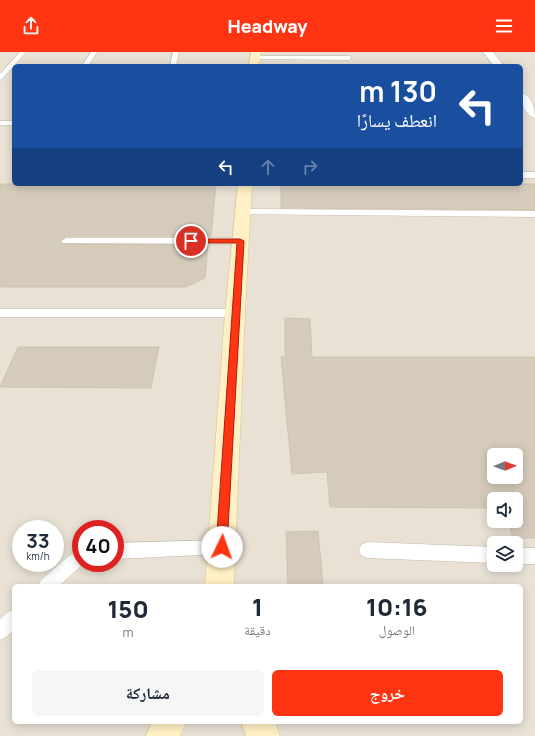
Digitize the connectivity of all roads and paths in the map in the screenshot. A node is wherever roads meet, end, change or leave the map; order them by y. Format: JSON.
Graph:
{"nodes":[{"id":1,"x":23,"y":52,"type":"edge"},
{"id":2,"x":94,"y":52,"type":"edge"},
{"id":3,"x":176,"y":52,"type":"edge"},
{"id":4,"x":488,"y":52,"type":"edge"},
{"id":5,"x":255,"y":58,"type":"edge"},
{"id":6,"x":349,"y":58,"type":"dead end"},
{"id":7,"x":12,"y":64,"type":"edge"},
{"id":8,"x":12,"y":64,"type":"edge"},
{"id":9,"x":86,"y":64,"type":"edge"},
{"id":10,"x":173,"y":64,"type":"edge"},
{"id":11,"x":497,"y":64,"type":"edge"},
{"id":12,"x":0,"y":78,"type":"edge"},
{"id":13,"x":523,"y":99,"type":"edge"},
{"id":14,"x":535,"y":114,"type":"edge"},
{"id":15,"x":0,"y":123,"type":"edge"},
{"id":16,"x":12,"y":124,"type":"edge"},
{"id":17,"x":523,"y":175,"type":"edge"},
{"id":18,"x":535,"y":175,"type":"edge"},
{"id":19,"x":244,"y":186,"type":"edge"},
{"id":20,"x":242,"y":212,"type":"junction"},
{"id":21,"x":535,"y":214,"type":"edge"},
{"id":22,"x":66,"y":241,"type":"dead end"},
{"id":23,"x":240,"y":241,"type":"junction"},
{"id":24,"x":0,"y":313,"type":"edge"},
{"id":25,"x":234,"y":313,"type":"junction"},
{"id":26,"x":222,"y":547,"type":"junction"},
{"id":27,"x":367,"y":550,"type":"dead end"},
{"id":28,"x":124,"y":551,"type":"edge"},
{"id":29,"x":487,"y":555,"type":"edge"},
{"id":30,"x":523,"y":556,"type":"edge"},
{"id":31,"x":535,"y":556,"type":"edge"},
{"id":32,"x":72,"y":564,"type":"edge"},
{"id":33,"x":49,"y":584,"type":"edge"},
{"id":34,"x":220,"y":584,"type":"edge"},
{"id":35,"x":12,"y":620,"type":"edge"},
{"id":36,"x":0,"y":631,"type":"edge"},
{"id":37,"x":168,"y":724,"type":"edge"},
{"id":38,"x":259,"y":724,"type":"edge"},
{"id":39,"x":163,"y":736,"type":"edge"},
{"id":40,"x":263,"y":736,"type":"edge"}],
"edges":[{"from":1,"to":7,"type":"lane"},
{"from":2,"to":9,"type":"lane"},
{"from":3,"to":10,"type":"lane"},
{"from":4,"to":11,"type":"street"},
{"from":5,"to":6,"type":"lane"},
{"from":8,"to":12,"type":"lane"},
{"from":13,"to":14,"type":"street"},
{"from":15,"to":16,"type":"lane"},
{"from":17,"to":18,"type":"lane"},
{"from":19,"to":20,"type":"street"},
{"from":20,"to":21,"type":"lane"},
{"from":20,"to":23,"type":"street"},
{"from":22,"to":23,"type":"lane"},
{"from":23,"to":25,"type":"street"},
{"from":24,"to":25,"type":"lane"},
{"from":25,"to":26,"type":"street"},
{"from":26,"to":28,"type":"lane"},
{"from":26,"to":34,"type":"street"},
{"from":27,"to":29,"type":"lane"},
{"from":30,"to":31,"type":"lane"},
{"from":32,"to":33,"type":"lane"},
{"from":35,"to":36,"type":"lane"},
{"from":37,"to":39,"type":"street"},
{"from":38,"to":40,"type":"street"}]}
